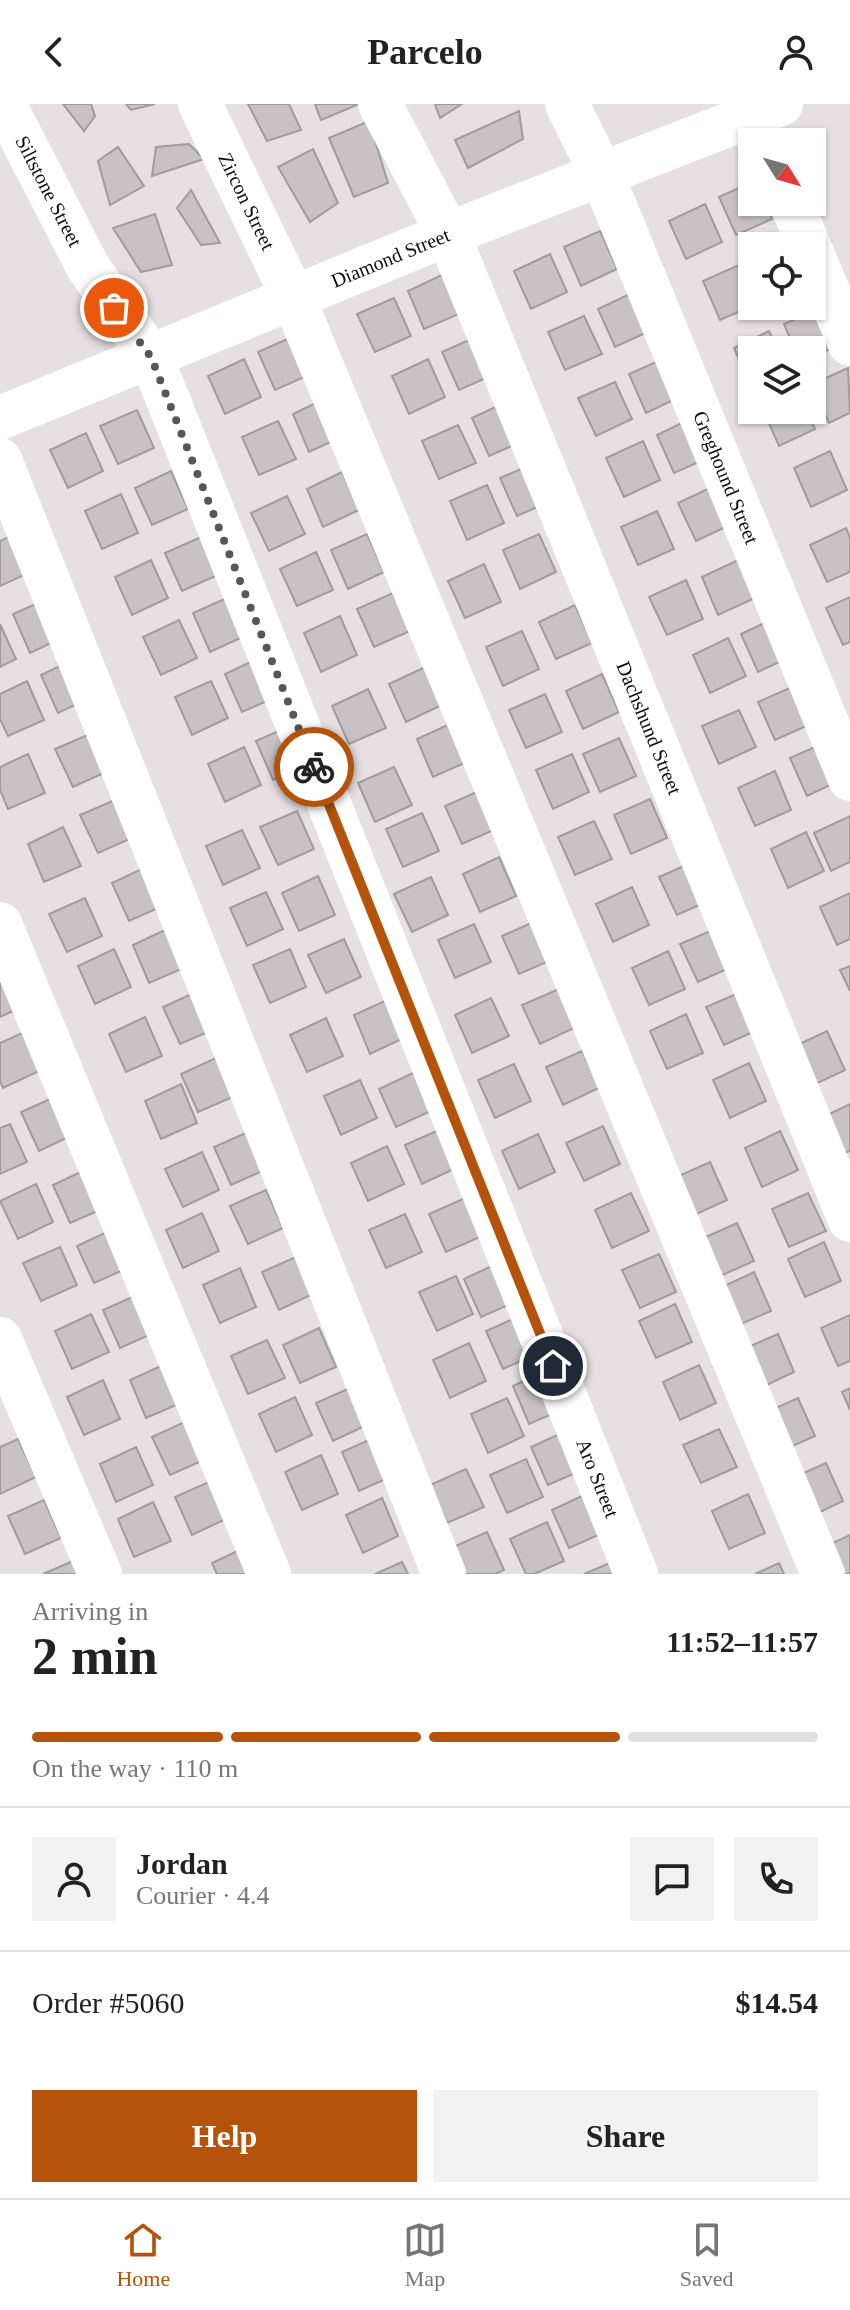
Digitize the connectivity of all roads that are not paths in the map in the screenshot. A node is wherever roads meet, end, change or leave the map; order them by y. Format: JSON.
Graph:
{"nodes":[{"id":1,"x":4,"y":104,"type":"edge"},
{"id":2,"x":200,"y":104,"type":"edge"},
{"id":3,"x":380,"y":104,"type":"edge"},
{"id":4,"x":567,"y":104,"type":"edge"},
{"id":5,"x":763,"y":117,"type":"edge"},
{"id":6,"x":602,"y":175,"type":"junction"},
{"id":7,"x":448,"y":234,"type":"junction"},
{"id":8,"x":826,"y":287,"type":"edge"},
{"id":9,"x":293,"y":297,"type":"junction"},
{"id":10,"x":850,"y":344,"type":"edge"},
{"id":11,"x":151,"y":357,"type":"junction"},
{"id":12,"x":0,"y":418,"type":"edge"},
{"id":13,"x":0,"y":460,"type":"edge"},
{"id":14,"x":850,"y":779,"type":"edge"},
{"id":15,"x":0,"y":924,"type":"edge"},
{"id":16,"x":850,"y":1220,"type":"edge"},
{"id":17,"x":0,"y":1339,"type":"edge"},
{"id":18,"x":100,"y":1574,"type":"edge"},
{"id":19,"x":269,"y":1574,"type":"edge"},
{"id":20,"x":444,"y":1574,"type":"edge"},
{"id":21,"x":636,"y":1574,"type":"edge"},
{"id":22,"x":823,"y":1574,"type":"edge"}],
"edges":[{"from":1,"to":11,"type":"street","name":"Siltstone Street"},
{"from":2,"to":9,"type":"street","name":"Zircon Street"},
{"from":3,"to":7,"type":"street","name":"Dachshund Street"},
{"from":4,"to":6,"type":"street","name":"Greghound Street"},
{"from":5,"to":6,"type":"street","name":"Diamond Street"},
{"from":6,"to":7,"type":"street","name":"Diamond Street"},
{"from":6,"to":14,"type":"street","name":"Greghound Street"},
{"from":7,"to":9,"type":"street","name":"Diamond Street"},
{"from":7,"to":16,"type":"street","name":"Dachshund Street"},
{"from":8,"to":10,"type":"street"},
{"from":9,"to":11,"type":"street","name":"Diamond Street"},
{"from":9,"to":22,"type":"street","name":"Zircon Street"},
{"from":11,"to":12,"type":"street","name":"Diamond Street"},
{"from":11,"to":21,"type":"street","name":"Aro Street"},
{"from":13,"to":20,"type":"street"},
{"from":15,"to":19,"type":"street"},
{"from":17,"to":18,"type":"street"}]}
